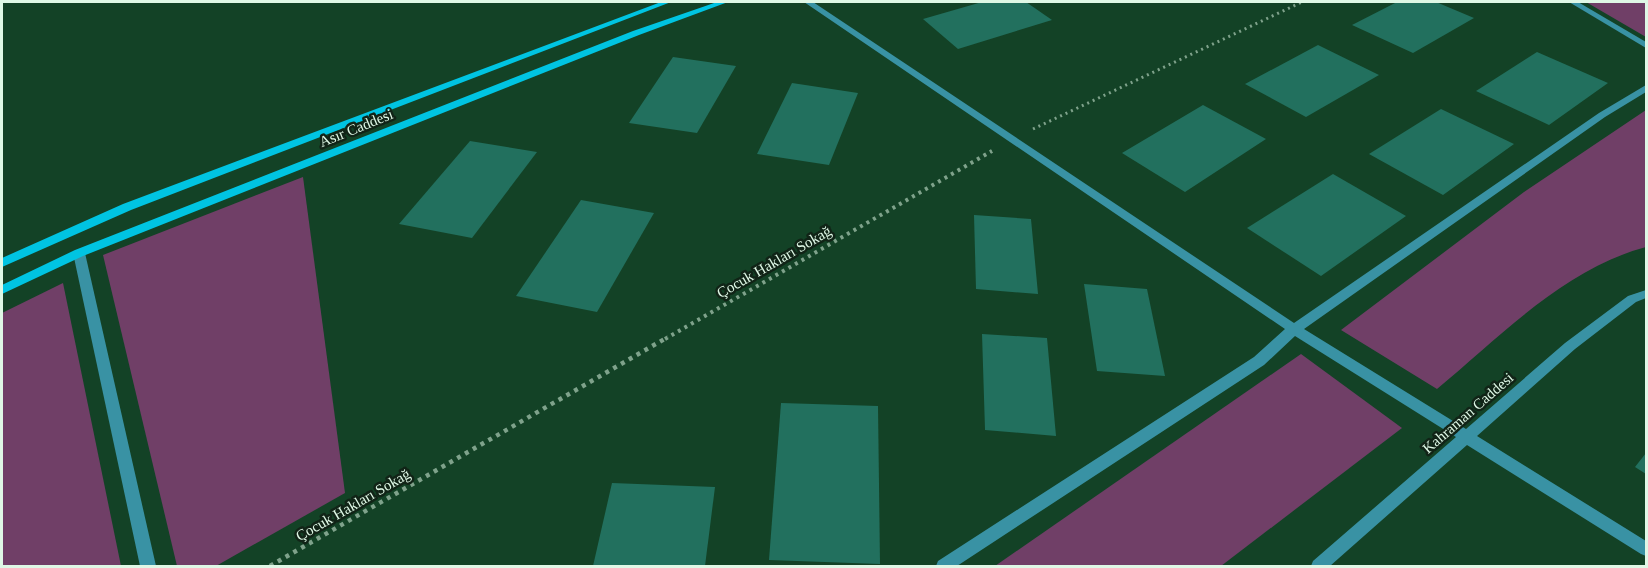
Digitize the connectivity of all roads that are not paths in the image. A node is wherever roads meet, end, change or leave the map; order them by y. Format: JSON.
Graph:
{"nodes":[{"id":1,"x":667,"y":2,"type":"edge"},
{"id":2,"x":724,"y":2,"type":"edge"},
{"id":3,"x":808,"y":2,"type":"edge"},
{"id":4,"x":1573,"y":2,"type":"edge"},
{"id":5,"x":1647,"y":45,"type":"edge"},
{"id":6,"x":1647,"y":88,"type":"edge"},
{"id":7,"x":79,"y":253,"type":"junction"},
{"id":8,"x":2,"y":262,"type":"edge"},
{"id":9,"x":2,"y":290,"type":"edge"},
{"id":10,"x":1647,"y":294,"type":"edge"},
{"id":11,"x":1294,"y":329,"type":"junction"},
{"id":12,"x":1465,"y":437,"type":"junction"},
{"id":13,"x":1647,"y":549,"type":"edge"},
{"id":14,"x":148,"y":567,"type":"edge"},
{"id":15,"x":944,"y":567,"type":"edge"},
{"id":16,"x":1319,"y":567,"type":"edge"}],
"edges":[{"from":1,"to":8,"type":"street","name":"Asır Caddesi"},
{"from":2,"to":7,"type":"street","name":"Asır Caddesi"},
{"from":3,"to":11,"type":"street"},
{"from":4,"to":5,"type":"street"},
{"from":6,"to":11,"type":"street"},
{"from":7,"to":9,"type":"street","name":"Asır Caddesi"},
{"from":7,"to":14,"type":"street"},
{"from":10,"to":12,"type":"street","name":"Kahraman Caddesi"},
{"from":11,"to":12,"type":"street"},
{"from":11,"to":15,"type":"street"},
{"from":12,"to":13,"type":"street"},
{"from":12,"to":16,"type":"street","name":"Kahraman Caddesi"}]}
